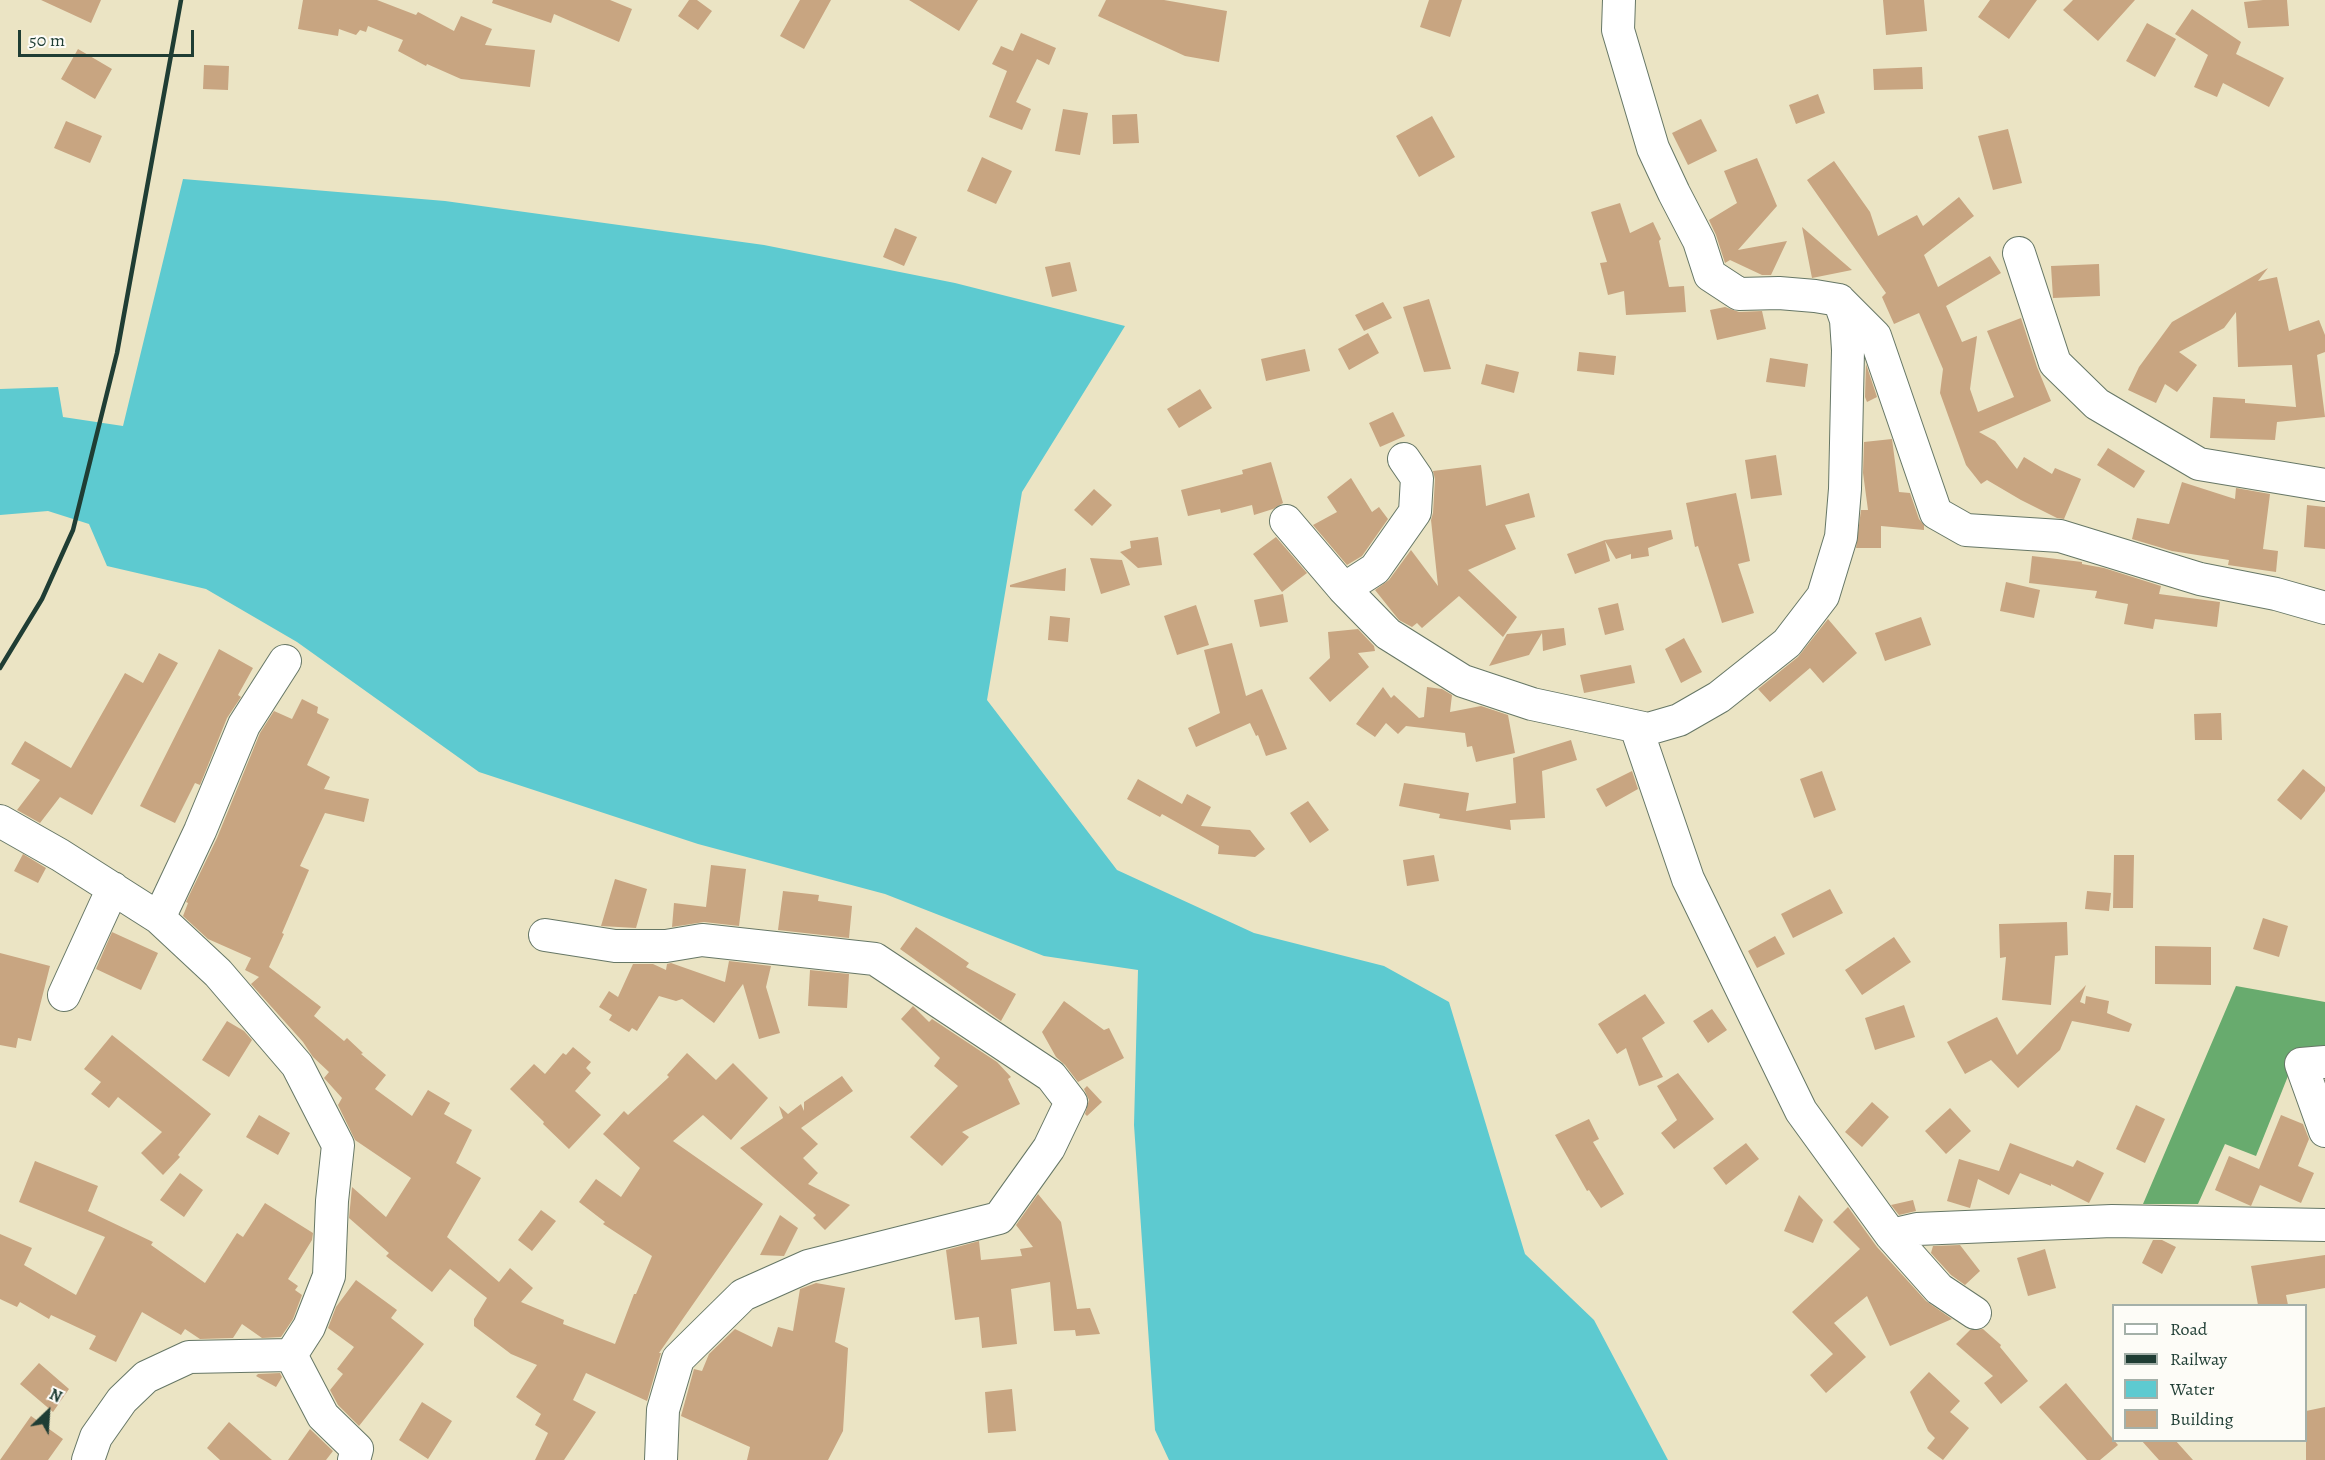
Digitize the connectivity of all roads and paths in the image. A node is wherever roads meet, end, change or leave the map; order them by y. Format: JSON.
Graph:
{"nodes":[{"id":1,"x":1619,"y":0,"type":"edge"},
{"id":2,"x":2019,"y":253,"type":"dead end"},
{"id":3,"x":1839,"y":300,"type":"junction"},
{"id":4,"x":1404,"y":459,"type":"dead end"},
{"id":5,"x":2325,"y":485,"type":"edge"},
{"id":6,"x":1286,"y":521,"type":"dead end"},
{"id":7,"x":1344,"y":589,"type":"junction"},
{"id":8,"x":2325,"y":608,"type":"edge"},
{"id":9,"x":285,"y":661,"type":"dead end"},
{"id":10,"x":1636,"y":727,"type":"junction"},
{"id":11,"x":0,"y":821,"type":"edge"},
{"id":12,"x":113,"y":888,"type":"junction"},
{"id":13,"x":159,"y":918,"type":"junction"},
{"id":14,"x":545,"y":935,"type":"dead end"},
{"id":15,"x":64,"y":995,"type":"dead end"},
{"id":16,"x":2325,"y":1062,"type":"edge"},
{"id":17,"x":2325,"y":1131,"type":"edge"},
{"id":18,"x":2325,"y":1225,"type":"edge"},
{"id":19,"x":1891,"y":1235,"type":"junction"},
{"id":20,"x":1975,"y":1313,"type":"dead end"},
{"id":21,"x":291,"y":1355,"type":"junction"},
{"id":22,"x":88,"y":1460,"type":"edge"},
{"id":23,"x":354,"y":1460,"type":"edge"},
{"id":24,"x":661,"y":1460,"type":"edge"}],
"edges":[{"from":1,"to":3,"type":"street"},
{"from":2,"to":5,"type":"street"},
{"from":3,"to":8,"type":"street"},
{"from":3,"to":10,"type":"street"},
{"from":4,"to":7,"type":"street"},
{"from":6,"to":7,"type":"street"},
{"from":7,"to":10,"type":"street"},
{"from":9,"to":13,"type":"street"},
{"from":10,"to":19,"type":"street"},
{"from":11,"to":12,"type":"street"},
{"from":12,"to":13,"type":"street"},
{"from":12,"to":15,"type":"street"},
{"from":13,"to":21,"type":"street"},
{"from":14,"to":24,"type":"street"},
{"from":16,"to":17,"type":"street"},
{"from":18,"to":19,"type":"street"},
{"from":19,"to":20,"type":"street"},
{"from":21,"to":22,"type":"street"},
{"from":21,"to":23,"type":"street"}]}
